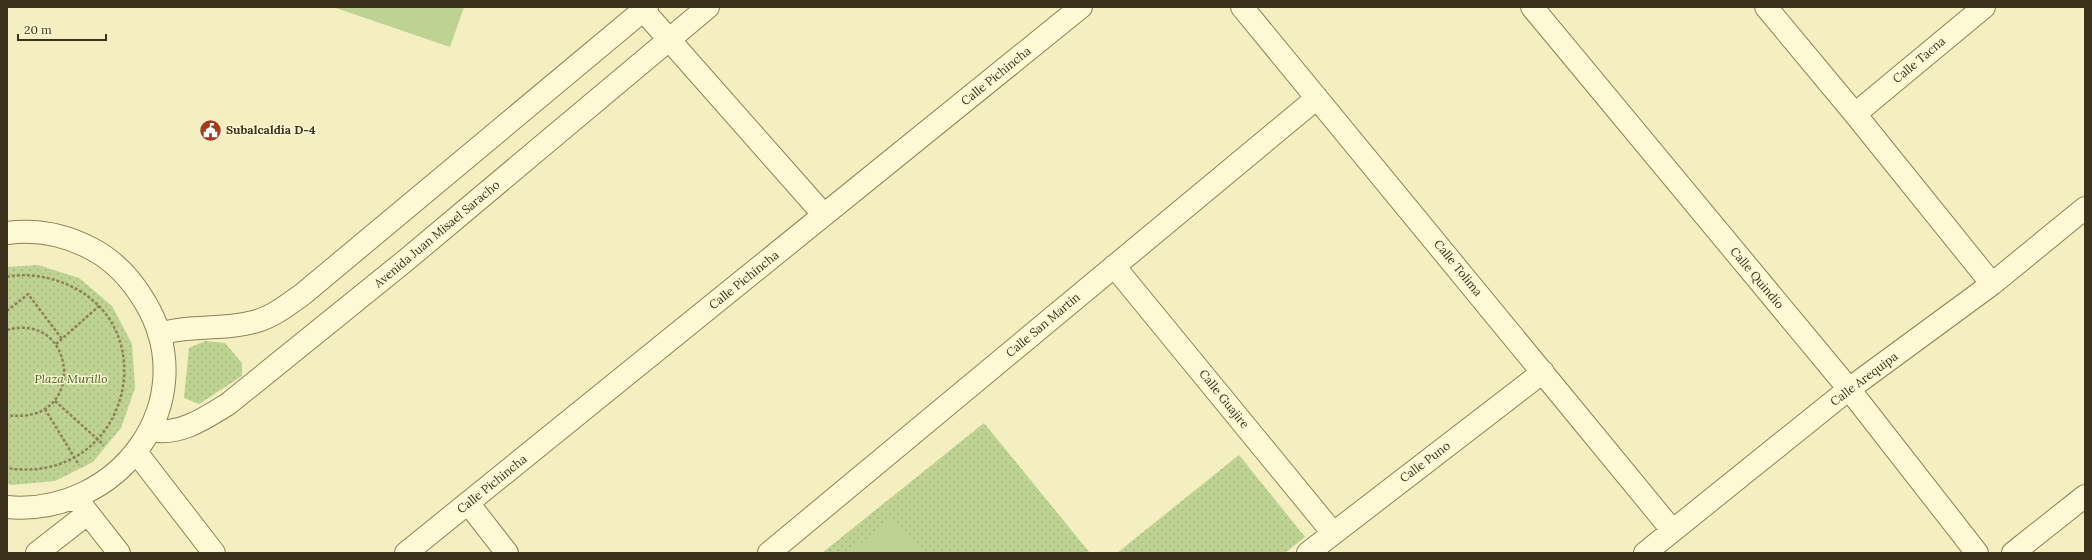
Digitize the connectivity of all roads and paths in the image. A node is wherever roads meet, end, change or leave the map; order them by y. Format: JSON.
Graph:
{"nodes":[{"id":1,"x":708,"y":7,"type":"edge"},
{"id":2,"x":1081,"y":7,"type":"edge"},
{"id":3,"x":1242,"y":7,"type":"edge"},
{"id":4,"x":1532,"y":7,"type":"edge"},
{"id":5,"x":1766,"y":7,"type":"edge"},
{"id":6,"x":1984,"y":7,"type":"edge"},
{"id":7,"x":645,"y":8,"type":"edge"},
{"id":8,"x":670,"y":40,"type":"junction"},
{"id":9,"x":1317,"y":98,"type":"junction"},
{"id":10,"x":1855,"y":114,"type":"junction"},
{"id":11,"x":2085,"y":208,"type":"edge"},
{"id":12,"x":824,"y":215,"type":"junction"},
{"id":13,"x":7,"y":233,"type":"edge"},
{"id":14,"x":1114,"y":266,"type":"junction"},
{"id":15,"x":7,"y":278,"type":"edge"},
{"id":16,"x":1992,"y":284,"type":"junction"},
{"id":17,"x":99,"y":306,"type":"junction"},
{"id":18,"x":7,"y":311,"type":"edge"},
{"id":19,"x":7,"y":330,"type":"edge"},
{"id":20,"x":159,"y":334,"type":"junction"},
{"id":21,"x":62,"y":339,"type":"junction"},
{"id":22,"x":56,"y":344,"type":"junction"},
{"id":23,"x":1543,"y":372,"type":"junction"},
{"id":24,"x":1849,"y":389,"type":"junction"},
{"id":25,"x":55,"y":401,"type":"junction"},
{"id":26,"x":45,"y":409,"type":"junction"},
{"id":27,"x":7,"y":415,"type":"edge"},
{"id":28,"x":150,"y":430,"type":"junction"},
{"id":29,"x":98,"y":439,"type":"junction"},
{"id":30,"x":104,"y":445,"type":"dead end"},
{"id":31,"x":136,"y":452,"type":"junction"},
{"id":32,"x":75,"y":457,"type":"junction"},
{"id":33,"x":79,"y":465,"type":"dead end"},
{"id":34,"x":7,"y":468,"type":"edge"},
{"id":35,"x":2085,"y":496,"type":"edge"},
{"id":36,"x":468,"y":503,"type":"junction"},
{"id":37,"x":81,"y":506,"type":"junction"},
{"id":38,"x":7,"y":507,"type":"edge"},
{"id":39,"x":1672,"y":530,"type":"junction"},
{"id":40,"x":1333,"y":533,"type":"junction"},
{"id":41,"x":38,"y":553,"type":"edge"},
{"id":42,"x":119,"y":553,"type":"edge"},
{"id":43,"x":214,"y":553,"type":"edge"},
{"id":44,"x":406,"y":553,"type":"edge"},
{"id":45,"x":507,"y":553,"type":"edge"},
{"id":46,"x":769,"y":553,"type":"edge"},
{"id":47,"x":1308,"y":553,"type":"edge"},
{"id":48,"x":1645,"y":553,"type":"edge"},
{"id":49,"x":1977,"y":553,"type":"edge"},
{"id":50,"x":2013,"y":553,"type":"edge"}],
"edges":[{"from":1,"to":8,"type":"street","name":"Avenida Juan Misael Saracho"},
{"from":2,"to":12,"type":"street","name":"Calle Pichincha"},
{"from":3,"to":9,"type":"street","name":"Calle Tolima"},
{"from":4,"to":24,"type":"street","name":"Calle Quindío"},
{"from":5,"to":10,"type":"street"},
{"from":6,"to":10,"type":"street","name":"Calle Tacna"},
{"from":7,"to":8,"type":"street"},
{"from":7,"to":20,"type":"street"},
{"from":8,"to":12,"type":"street"},
{"from":8,"to":28,"type":"street","name":"Avenida Juan Misael Saracho"},
{"from":9,"to":14,"type":"street","name":"Calle San Martín"},
{"from":9,"to":23,"type":"street","name":"Calle Tolima"},
{"from":10,"to":16,"type":"street"},
{"from":11,"to":16,"type":"street","name":"Calle Arequipa"},
{"from":12,"to":36,"type":"street","name":"Calle Pichincha"},
{"from":13,"to":20,"type":"street"},
{"from":14,"to":40,"type":"street","name":"Calle Guajire"},
{"from":14,"to":46,"type":"street","name":"Calle San Martín"},
{"from":15,"to":17,"type":"path"},
{"from":16,"to":24,"type":"street","name":"Calle Arequipa"},
{"from":17,"to":21,"type":"path"},
{"from":17,"to":29,"type":"path"},
{"from":18,"to":21,"type":"path"},
{"from":19,"to":22,"type":"path"},
{"from":20,"to":28,"type":"street"},
{"from":21,"to":22,"type":"path"},
{"from":22,"to":25,"type":"path"},
{"from":23,"to":39,"type":"street","name":"Calle Tolima"},
{"from":23,"to":40,"type":"street","name":"Calle Puno"},
{"from":24,"to":39,"type":"street","name":"Calle Arequipa"},
{"from":24,"to":49,"type":"street","name":"Calle Quindío"},
{"from":25,"to":26,"type":"path"},
{"from":25,"to":29,"type":"path"},
{"from":26,"to":27,"type":"path"},
{"from":26,"to":32,"type":"path"},
{"from":28,"to":31,"type":"street"},
{"from":29,"to":30,"type":"path"},
{"from":29,"to":32,"type":"path"},
{"from":31,"to":37,"type":"street"},
{"from":31,"to":43,"type":"street"},
{"from":32,"to":33,"type":"path"},
{"from":32,"to":34,"type":"path"},
{"from":35,"to":50,"type":"street"},
{"from":36,"to":44,"type":"street","name":"Calle Pichincha"},
{"from":36,"to":45,"type":"street"},
{"from":37,"to":38,"type":"street"},
{"from":37,"to":41,"type":"street"},
{"from":37,"to":42,"type":"street"},
{"from":39,"to":48,"type":"street","name":"Calle Arequipa"},
{"from":40,"to":47,"type":"street","name":"Calle Puno"}]}
